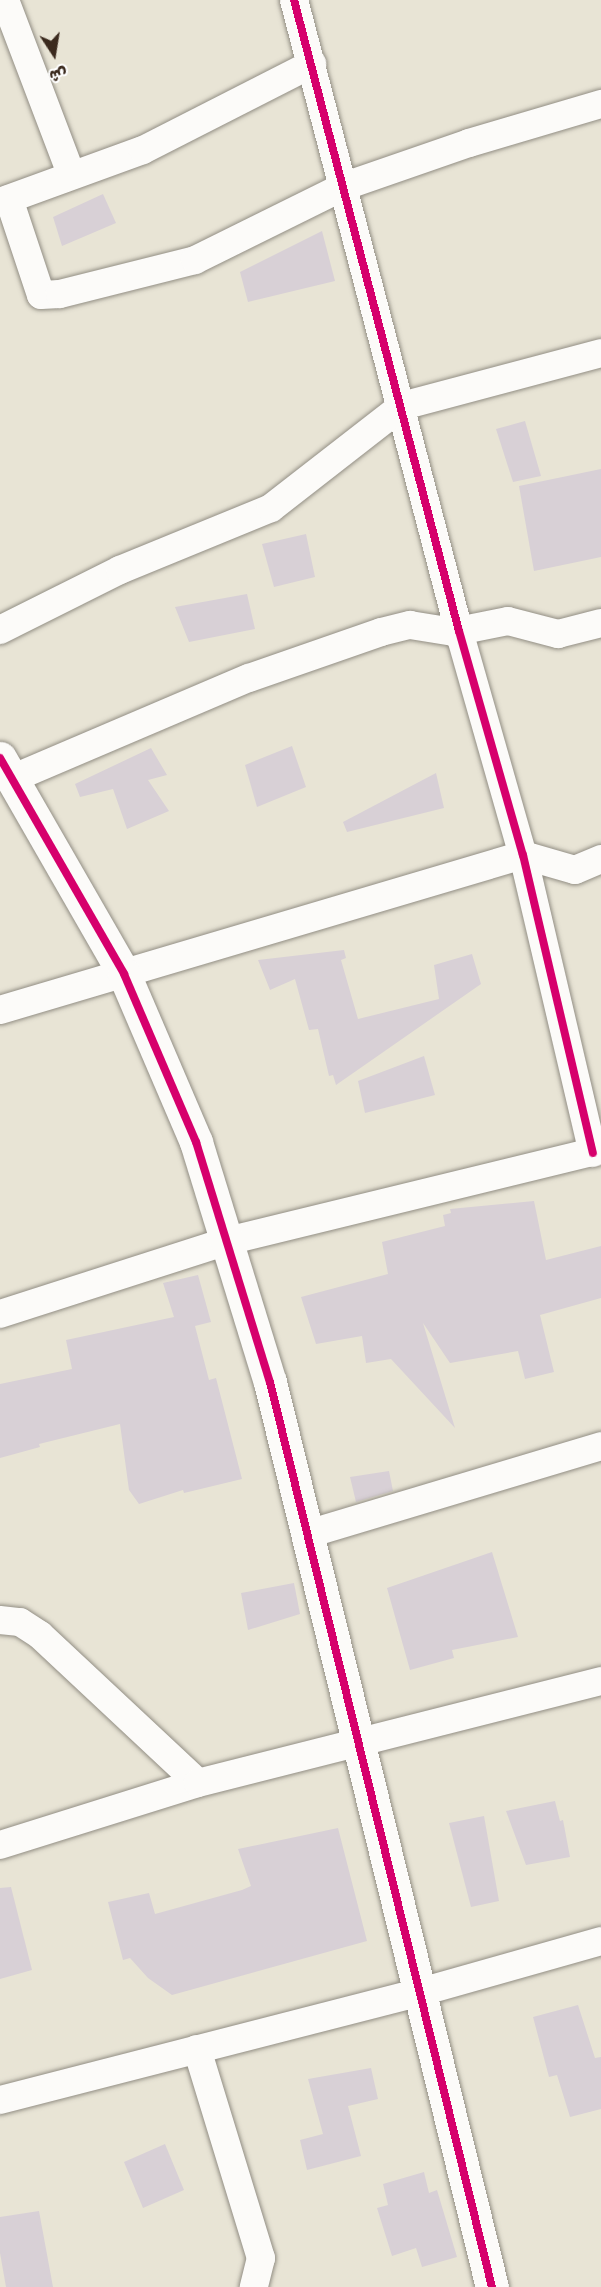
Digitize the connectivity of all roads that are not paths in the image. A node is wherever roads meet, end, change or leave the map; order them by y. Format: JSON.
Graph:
{"nodes":[{"id":1,"x":5,"y":0,"type":"edge"},
{"id":2,"x":294,"y":0,"type":"edge"},
{"id":3,"x":312,"y":64,"type":"junction"},
{"id":4,"x":601,"y":104,"type":"edge"},
{"id":5,"x":71,"y":174,"type":"junction"},
{"id":6,"x":345,"y":186,"type":"junction"},
{"id":7,"x":4,"y":201,"type":"edge"},
{"id":8,"x":601,"y":353,"type":"edge"},
{"id":9,"x":402,"y":406,"type":"junction"},
{"id":10,"x":601,"y":623,"type":"edge"},
{"id":11,"x":0,"y":630,"type":"edge"},
{"id":12,"x":459,"y":631,"type":"junction"},
{"id":13,"x":7,"y":768,"type":"edge"},
{"id":14,"x":523,"y":855,"type":"junction"},
{"id":15,"x":601,"y":859,"type":"edge"},
{"id":16,"x":124,"y":974,"type":"junction"},
{"id":17,"x":0,"y":1010,"type":"edge"},
{"id":18,"x":597,"y":1151,"type":"edge"},
{"id":19,"x":227,"y":1241,"type":"junction"},
{"id":20,"x":0,"y":1314,"type":"edge"},
{"id":21,"x":601,"y":1446,"type":"edge"},
{"id":22,"x":308,"y":1534,"type":"junction"},
{"id":23,"x":0,"y":1620,"type":"edge"},
{"id":24,"x":601,"y":1681,"type":"edge"},
{"id":25,"x":361,"y":1743,"type":"junction"},
{"id":26,"x":198,"y":1783,"type":"junction"},
{"id":27,"x":0,"y":1845,"type":"edge"},
{"id":28,"x":600,"y":1944,"type":"edge"},
{"id":29,"x":421,"y":1992,"type":"junction"},
{"id":30,"x":198,"y":2049,"type":"junction"},
{"id":31,"x":0,"y":2100,"type":"edge"},
{"id":32,"x":254,"y":2287,"type":"edge"},
{"id":33,"x":492,"y":2287,"type":"edge"}],
"edges":[{"from":1,"to":5,"type":"street"},
{"from":2,"to":3,"type":"street"},
{"from":3,"to":5,"type":"street"},
{"from":3,"to":6,"type":"street"},
{"from":4,"to":6,"type":"street"},
{"from":5,"to":7,"type":"street"},
{"from":6,"to":7,"type":"street"},
{"from":6,"to":9,"type":"street"},
{"from":8,"to":9,"type":"street"},
{"from":9,"to":11,"type":"street"},
{"from":9,"to":12,"type":"street"},
{"from":10,"to":12,"type":"street"},
{"from":12,"to":13,"type":"street"},
{"from":12,"to":14,"type":"street"},
{"from":13,"to":16,"type":"street"},
{"from":14,"to":15,"type":"street"},
{"from":14,"to":16,"type":"street"},
{"from":14,"to":18,"type":"street"},
{"from":16,"to":17,"type":"street"},
{"from":16,"to":19,"type":"street"},
{"from":18,"to":19,"type":"street"},
{"from":19,"to":20,"type":"street"},
{"from":19,"to":22,"type":"street"},
{"from":21,"to":22,"type":"street"},
{"from":22,"to":25,"type":"street"},
{"from":23,"to":26,"type":"street"},
{"from":24,"to":25,"type":"street"},
{"from":25,"to":26,"type":"street"},
{"from":25,"to":29,"type":"street"},
{"from":26,"to":27,"type":"street"},
{"from":28,"to":29,"type":"street"},
{"from":29,"to":30,"type":"street"},
{"from":29,"to":33,"type":"street"},
{"from":30,"to":31,"type":"street"},
{"from":30,"to":32,"type":"street"}]}
